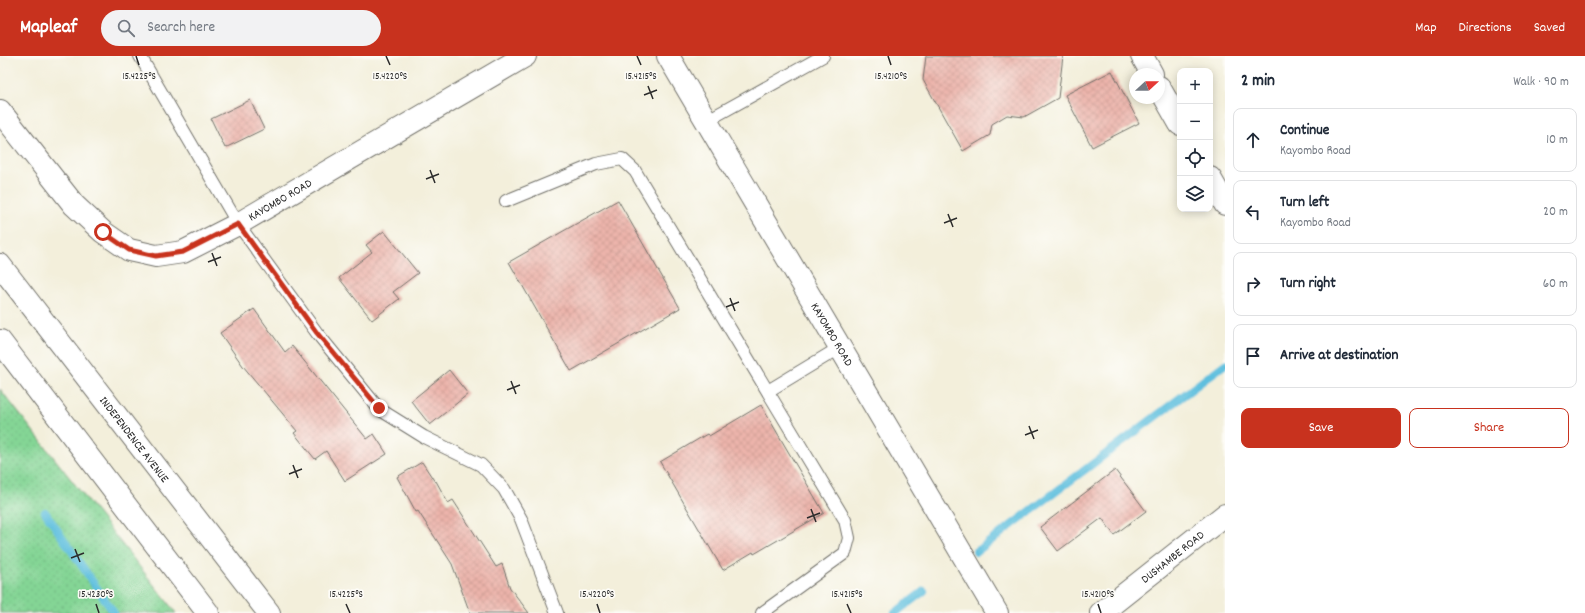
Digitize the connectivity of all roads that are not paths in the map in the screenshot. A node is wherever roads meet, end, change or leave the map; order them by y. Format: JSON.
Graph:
{"nodes":[{"id":1,"x":140,"y":56,"type":"edge"},
{"id":2,"x":525,"y":56,"type":"edge"},
{"id":3,"x":668,"y":56,"type":"edge"},
{"id":4,"x":823,"y":56,"type":"edge"},
{"id":5,"x":1142,"y":56,"type":"edge"},
{"id":6,"x":1149,"y":68,"type":"edge"},
{"id":7,"x":1165,"y":98,"type":"edge"},
{"id":8,"x":0,"y":111,"type":"edge"},
{"id":9,"x":1177,"y":119,"type":"edge"},
{"id":10,"x":706,"y":121,"type":"junction"},
{"id":11,"x":1213,"y":183,"type":"edge"},
{"id":12,"x":506,"y":201,"type":"dead end"},
{"id":13,"x":1225,"y":204,"type":"edge"},
{"id":14,"x":238,"y":224,"type":"junction"},
{"id":15,"x":0,"y":265,"type":"edge"},
{"id":16,"x":0,"y":340,"type":"edge"},
{"id":17,"x":841,"y":347,"type":"junction"},
{"id":18,"x":768,"y":392,"type":"junction"},
{"id":19,"x":1225,"y":515,"type":"edge"},
{"id":20,"x":208,"y":613,"type":"edge"},
{"id":21,"x":269,"y":613,"type":"edge"},
{"id":22,"x":557,"y":613,"type":"edge"},
{"id":23,"x":762,"y":613,"type":"edge"},
{"id":24,"x":997,"y":613,"type":"edge"},
{"id":25,"x":1101,"y":613,"type":"edge"}],
"edges":[{"from":1,"to":14,"type":"lane"},
{"from":2,"to":14,"type":"street","name":"KAYOMBO ROAD"},
{"from":3,"to":10,"type":"street","name":"KAYOMBO ROAD"},
{"from":4,"to":10,"type":"lane"},
{"from":5,"to":6,"type":"street"},
{"from":7,"to":9,"type":"street"},
{"from":8,"to":14,"type":"street","name":"KAYOMBO ROAD"},
{"from":10,"to":17,"type":"street","name":"KAYOMBO ROAD"},
{"from":11,"to":13,"type":"street"},
{"from":12,"to":18,"type":"lane"},
{"from":14,"to":22,"type":"lane"},
{"from":15,"to":21,"type":"street","name":"INDEPENDENCE AVENUE"},
{"from":16,"to":20,"type":"street"},
{"from":17,"to":18,"type":"lane"},
{"from":17,"to":24,"type":"street","name":"KAYOMBO ROAD"},
{"from":18,"to":23,"type":"lane"},
{"from":19,"to":25,"type":"street","name":"DUSHAMBE ROAD"}]}
